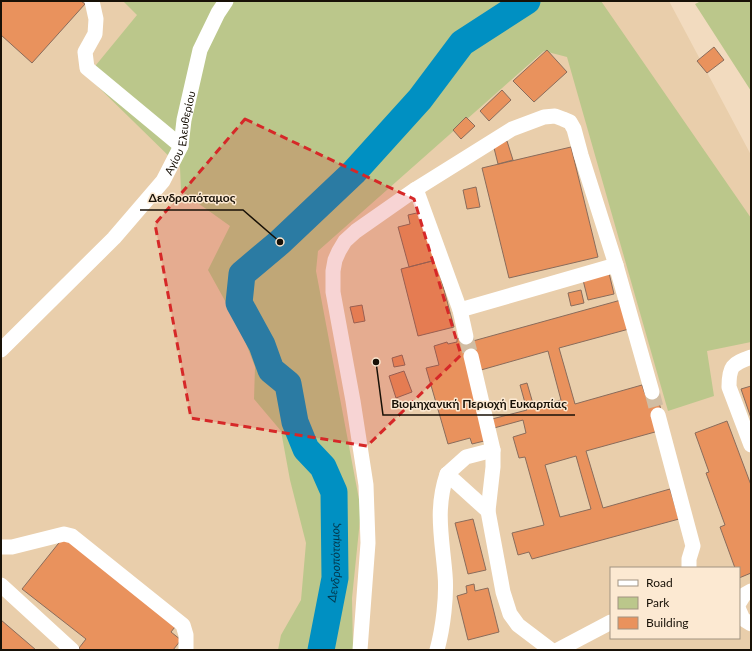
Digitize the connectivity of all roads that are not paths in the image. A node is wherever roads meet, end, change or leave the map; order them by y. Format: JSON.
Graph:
{"nodes":[{"id":1,"x":92,"y":1,"type":"edge"},
{"id":2,"x":226,"y":1,"type":"edge"},
{"id":3,"x":181,"y":146,"type":"junction"},
{"id":4,"x":416,"y":189,"type":"junction"},
{"id":5,"x":616,"y":265,"type":"junction"},
{"id":6,"x":460,"y":310,"type":"junction"},
{"id":7,"x":466,"y":337,"type":"tunnel mouth"},
{"id":8,"x":1,"y":350,"type":"edge"},
{"id":9,"x":471,"y":356,"type":"tunnel mouth"},
{"id":10,"x":751,"y":357,"type":"edge"},
{"id":11,"x":652,"y":392,"type":"tunnel mouth"},
{"id":12,"x":658,"y":415,"type":"tunnel mouth"},
{"id":13,"x":751,"y":444,"type":"edge"},
{"id":14,"x":493,"y":450,"type":"junction"},
{"id":15,"x":447,"y":474,"type":"junction"},
{"id":16,"x":488,"y":511,"type":"junction"},
{"id":17,"x":1,"y":547,"type":"edge"},
{"id":18,"x":689,"y":567,"type":"edge"},
{"id":19,"x":1,"y":585,"type":"edge"},
{"id":20,"x":751,"y":592,"type":"edge"},
{"id":21,"x":740,"y":601,"type":"edge"},
{"id":22,"x":740,"y":612,"type":"edge"},
{"id":23,"x":610,"y":623,"type":"edge"},
{"id":24,"x":751,"y":624,"type":"edge"},
{"id":25,"x":72,"y":650,"type":"edge"},
{"id":26,"x":186,"y":650,"type":"edge"},
{"id":27,"x":360,"y":650,"type":"edge"},
{"id":28,"x":437,"y":650,"type":"edge"},
{"id":29,"x":551,"y":650,"type":"edge"},
{"id":30,"x":558,"y":650,"type":"edge"}],
"edges":[{"from":1,"to":3,"type":"street"},
{"from":2,"to":3,"type":"street","name":"Αγίου Ελευθερίου"},
{"from":3,"to":8,"type":"street","name":"Αγίου Ελευθερίου"},
{"from":4,"to":5,"type":"street"},
{"from":4,"to":6,"type":"street"},
{"from":4,"to":27,"type":"street"},
{"from":5,"to":6,"type":"street"},
{"from":5,"to":11,"type":"street"},
{"from":6,"to":7,"type":"street"},
{"from":9,"to":14,"type":"street"},
{"from":10,"to":13,"type":"street"},
{"from":12,"to":18,"type":"street"},
{"from":14,"to":15,"type":"street"},
{"from":14,"to":16,"type":"street"},
{"from":15,"to":16,"type":"street"},
{"from":15,"to":28,"type":"street"},
{"from":16,"to":29,"type":"street"},
{"from":17,"to":26,"type":"street"},
{"from":19,"to":25,"type":"street"},
{"from":20,"to":21,"type":"street"},
{"from":22,"to":24,"type":"street"},
{"from":23,"to":30,"type":"street"}]}
